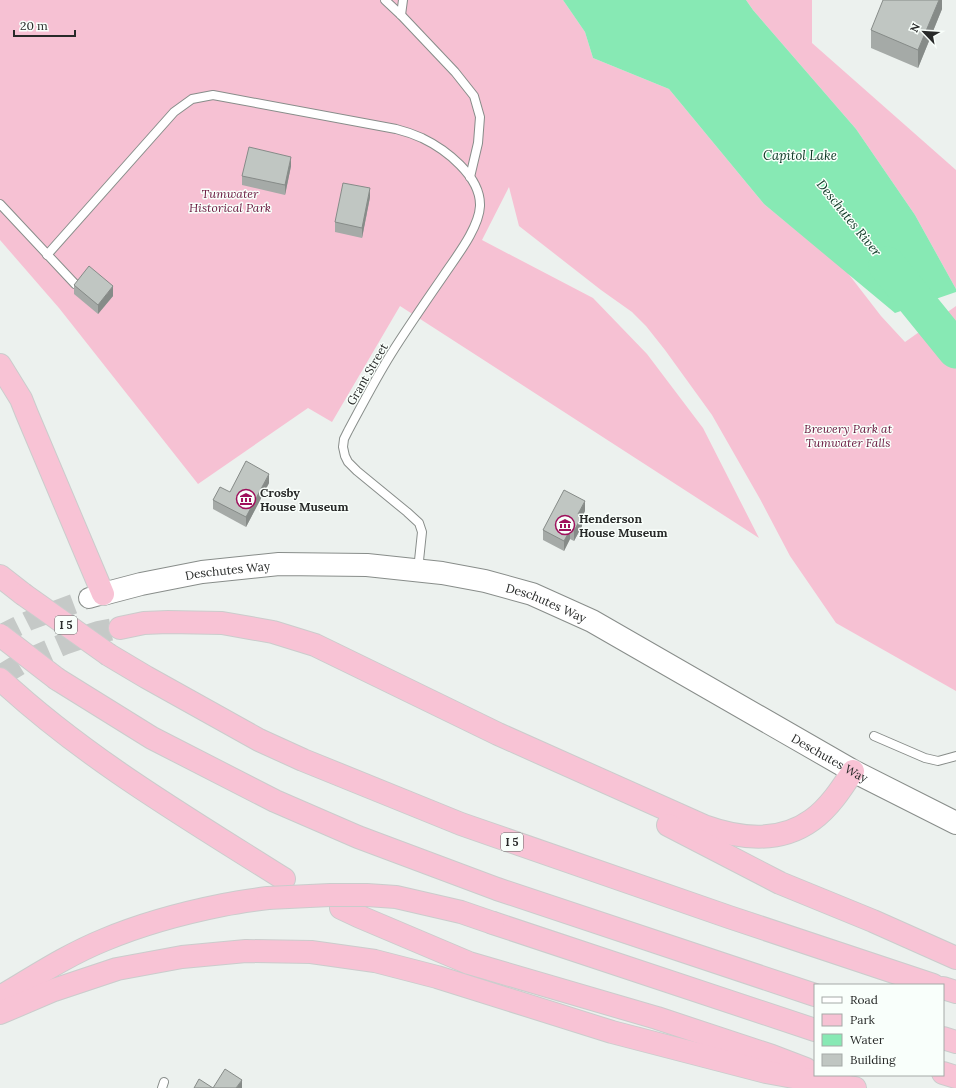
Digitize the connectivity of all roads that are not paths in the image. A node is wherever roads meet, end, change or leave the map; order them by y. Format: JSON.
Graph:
{"nodes":[{"id":1,"x":385,"y":0,"type":"edge"},
{"id":2,"x":402,"y":0,"type":"edge"},
{"id":3,"x":401,"y":15,"type":"junction"},
{"id":4,"x":470,"y":177,"type":"junction"},
{"id":5,"x":0,"y":204,"type":"edge"},
{"id":6,"x":47,"y":255,"type":"junction"},
{"id":7,"x":75,"y":284,"type":"edge"},
{"id":8,"x":0,"y":365,"type":"edge"},
{"id":9,"x":418,"y":570,"type":"junction"},
{"id":10,"x":0,"y":576,"type":"edge"},
{"id":11,"x":96,"y":596,"type":"joint"},
{"id":12,"x":120,"y":628,"type":"tunnel mouth"},
{"id":13,"x":0,"y":635,"type":"edge"},
{"id":14,"x":0,"y":679,"type":"edge"},
{"id":15,"x":498,"y":734,"type":"junction"},
{"id":16,"x":874,"y":736,"type":"dead end"},
{"id":17,"x":956,"y":756,"type":"edge"},
{"id":18,"x":853,"y":771,"type":"junction"},
{"id":19,"x":956,"y":823,"type":"edge"},
{"id":20,"x":284,"y":879,"type":"dead end"},
{"id":21,"x":341,"y":908,"type":"dead end"},
{"id":22,"x":956,"y":958,"type":"edge"},
{"id":23,"x":930,"y":984,"type":"edge"},
{"id":24,"x":944,"y":988,"type":"edge"},
{"id":25,"x":956,"y":992,"type":"edge"},
{"id":26,"x":814,"y":995,"type":"edge"},
{"id":27,"x":0,"y":997,"type":"edge"},
{"id":28,"x":0,"y":1013,"type":"edge"},
{"id":29,"x":814,"y":1030,"type":"edge"},
{"id":30,"x":944,"y":1038,"type":"edge"},
{"id":31,"x":956,"y":1042,"type":"edge"},
{"id":32,"x":814,"y":1072,"type":"edge"},
{"id":33,"x":944,"y":1073,"type":"edge"},
{"id":34,"x":825,"y":1076,"type":"edge"},
{"id":35,"x":956,"y":1077,"type":"edge"},
{"id":36,"x":856,"y":1088,"type":"edge"}],
"edges":[{"from":1,"to":3,"type":"lane"},
{"from":2,"to":3,"type":"lane"},
{"from":3,"to":4,"type":"lane"},
{"from":4,"to":6,"type":"lane","name":"Grant Street"},
{"from":4,"to":9,"type":"lane","name":"Grant Street"},
{"from":5,"to":6,"type":"lane"},
{"from":6,"to":7,"type":"lane"},
{"from":8,"to":11,"type":"highway"},
{"from":9,"to":11,"type":"main road","name":"Deschutes Way"},
{"from":9,"to":18,"type":"main road","name":"Deschutes Way"},
{"from":10,"to":23,"type":"highway","number":"I 5","bridge":true},
{"from":12,"to":15,"type":"highway"},
{"from":13,"to":26,"type":"highway","bridge":true},
{"from":14,"to":20,"type":"highway"},
{"from":15,"to":18,"type":"highway"},
{"from":15,"to":22,"type":"highway"},
{"from":16,"to":17,"type":"lane"},
{"from":18,"to":19,"type":"main road","name":"Deschutes Way"},
{"from":21,"to":32,"type":"highway"},
{"from":24,"to":25,"type":"highway"},
{"from":27,"to":29,"type":"highway","bridge":true},
{"from":28,"to":36,"type":"highway"},
{"from":30,"to":31,"type":"highway"},
{"from":33,"to":35,"type":"highway"},
{"from":34,"to":36,"type":"highway"}]}
